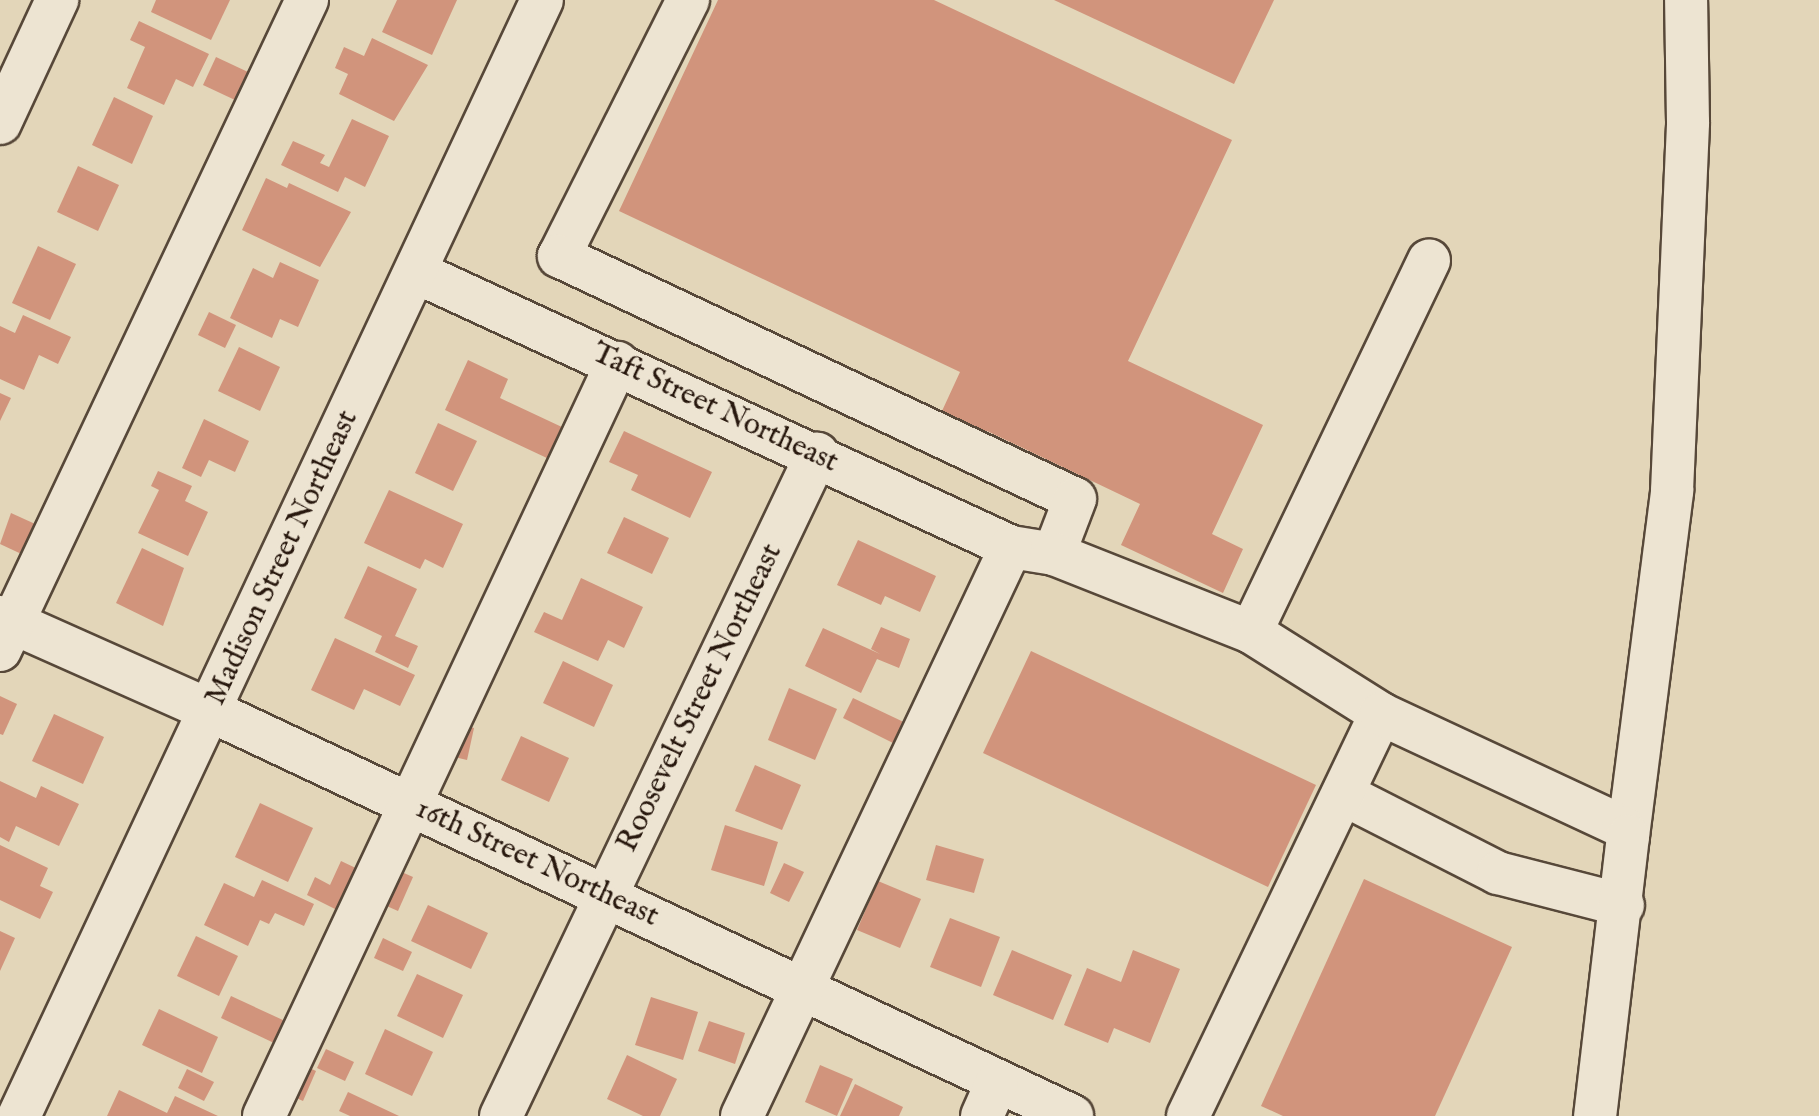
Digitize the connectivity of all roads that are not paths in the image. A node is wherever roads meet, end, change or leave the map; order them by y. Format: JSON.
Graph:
{"nodes":[{"id":1,"x":57,"y":0,"type":"edge"},
{"id":2,"x":307,"y":0,"type":"edge"},
{"id":3,"x":542,"y":0,"type":"edge"},
{"id":4,"x":688,"y":0,"type":"edge"},
{"id":5,"x":1686,"y":0,"type":"edge"},
{"id":6,"x":0,"y":123,"type":"edge"},
{"id":7,"x":1429,"y":260,"type":"dead end"},
{"id":8,"x":418,"y":273,"type":"junction"},
{"id":9,"x":617,"y":363,"type":"junction"},
{"id":10,"x":817,"y":454,"type":"junction"},
{"id":11,"x":1011,"y":547,"type":"junction"},
{"id":12,"x":1054,"y":554,"type":"junction"},
{"id":13,"x":4,"y":630,"type":"edge"},
{"id":14,"x":1251,"y":632,"type":"junction"},
{"id":15,"x":209,"y":710,"type":"junction"},
{"id":16,"x":1381,"y":714,"type":"junction"},
{"id":17,"x":1343,"y":794,"type":"junction"},
{"id":18,"x":410,"y":804,"type":"junction"},
{"id":19,"x":1628,"y":836,"type":"junction"},
{"id":20,"x":606,"y":895,"type":"junction"},
{"id":21,"x":1623,"y":905,"type":"junction"},
{"id":22,"x":802,"y":989,"type":"junction"},
{"id":23,"x":990,"y":1099,"type":"edge"},
{"id":24,"x":19,"y":1116,"type":"edge"},
{"id":25,"x":264,"y":1116,"type":"edge"},
{"id":26,"x":501,"y":1116,"type":"edge"},
{"id":27,"x":742,"y":1116,"type":"edge"},
{"id":28,"x":1072,"y":1116,"type":"edge"},
{"id":29,"x":1188,"y":1116,"type":"edge"},
{"id":30,"x":1595,"y":1116,"type":"edge"}],
"edges":[{"from":1,"to":6,"type":"street"},
{"from":2,"to":13,"type":"street"},
{"from":3,"to":8,"type":"street","name":"Madison Street Northeast"},
{"from":4,"to":12,"type":"street"},
{"from":5,"to":19,"type":"street"},
{"from":7,"to":14,"type":"street"},
{"from":8,"to":9,"type":"street","name":"Taft Street Northeast"},
{"from":8,"to":15,"type":"street","name":"Madison Street Northeast"},
{"from":9,"to":10,"type":"street","name":"Taft Street Northeast"},
{"from":9,"to":18,"type":"street"},
{"from":10,"to":11,"type":"street","name":"Taft Street Northeast"},
{"from":10,"to":20,"type":"street","name":"Roosevelt Street Northeast"},
{"from":11,"to":12,"type":"street","name":"Taft Street Northeast"},
{"from":11,"to":22,"type":"street"},
{"from":12,"to":14,"type":"street","name":"Taft Street Northeast"},
{"from":13,"to":15,"type":"street","name":"16th Street Northeast"},
{"from":14,"to":16,"type":"street","name":"Taft Street Northeast"},
{"from":15,"to":18,"type":"street","name":"16th Street Northeast"},
{"from":15,"to":24,"type":"street","name":"Madison Street Northeast"},
{"from":16,"to":17,"type":"street"},
{"from":16,"to":19,"type":"street","name":"Taft Street Northeast"},
{"from":17,"to":21,"type":"street"},
{"from":17,"to":29,"type":"street"},
{"from":18,"to":20,"type":"street","name":"16th Street Northeast"},
{"from":18,"to":25,"type":"street"},
{"from":19,"to":21,"type":"street"},
{"from":20,"to":22,"type":"street","name":"16th Street Northeast"},
{"from":20,"to":26,"type":"street","name":"Roosevelt Street Northeast"},
{"from":21,"to":30,"type":"street"},
{"from":22,"to":23,"type":"street","name":"16th Street Northeast"},
{"from":22,"to":27,"type":"street"},
{"from":23,"to":28,"type":"street","name":"16th Street Northeast"}]}
